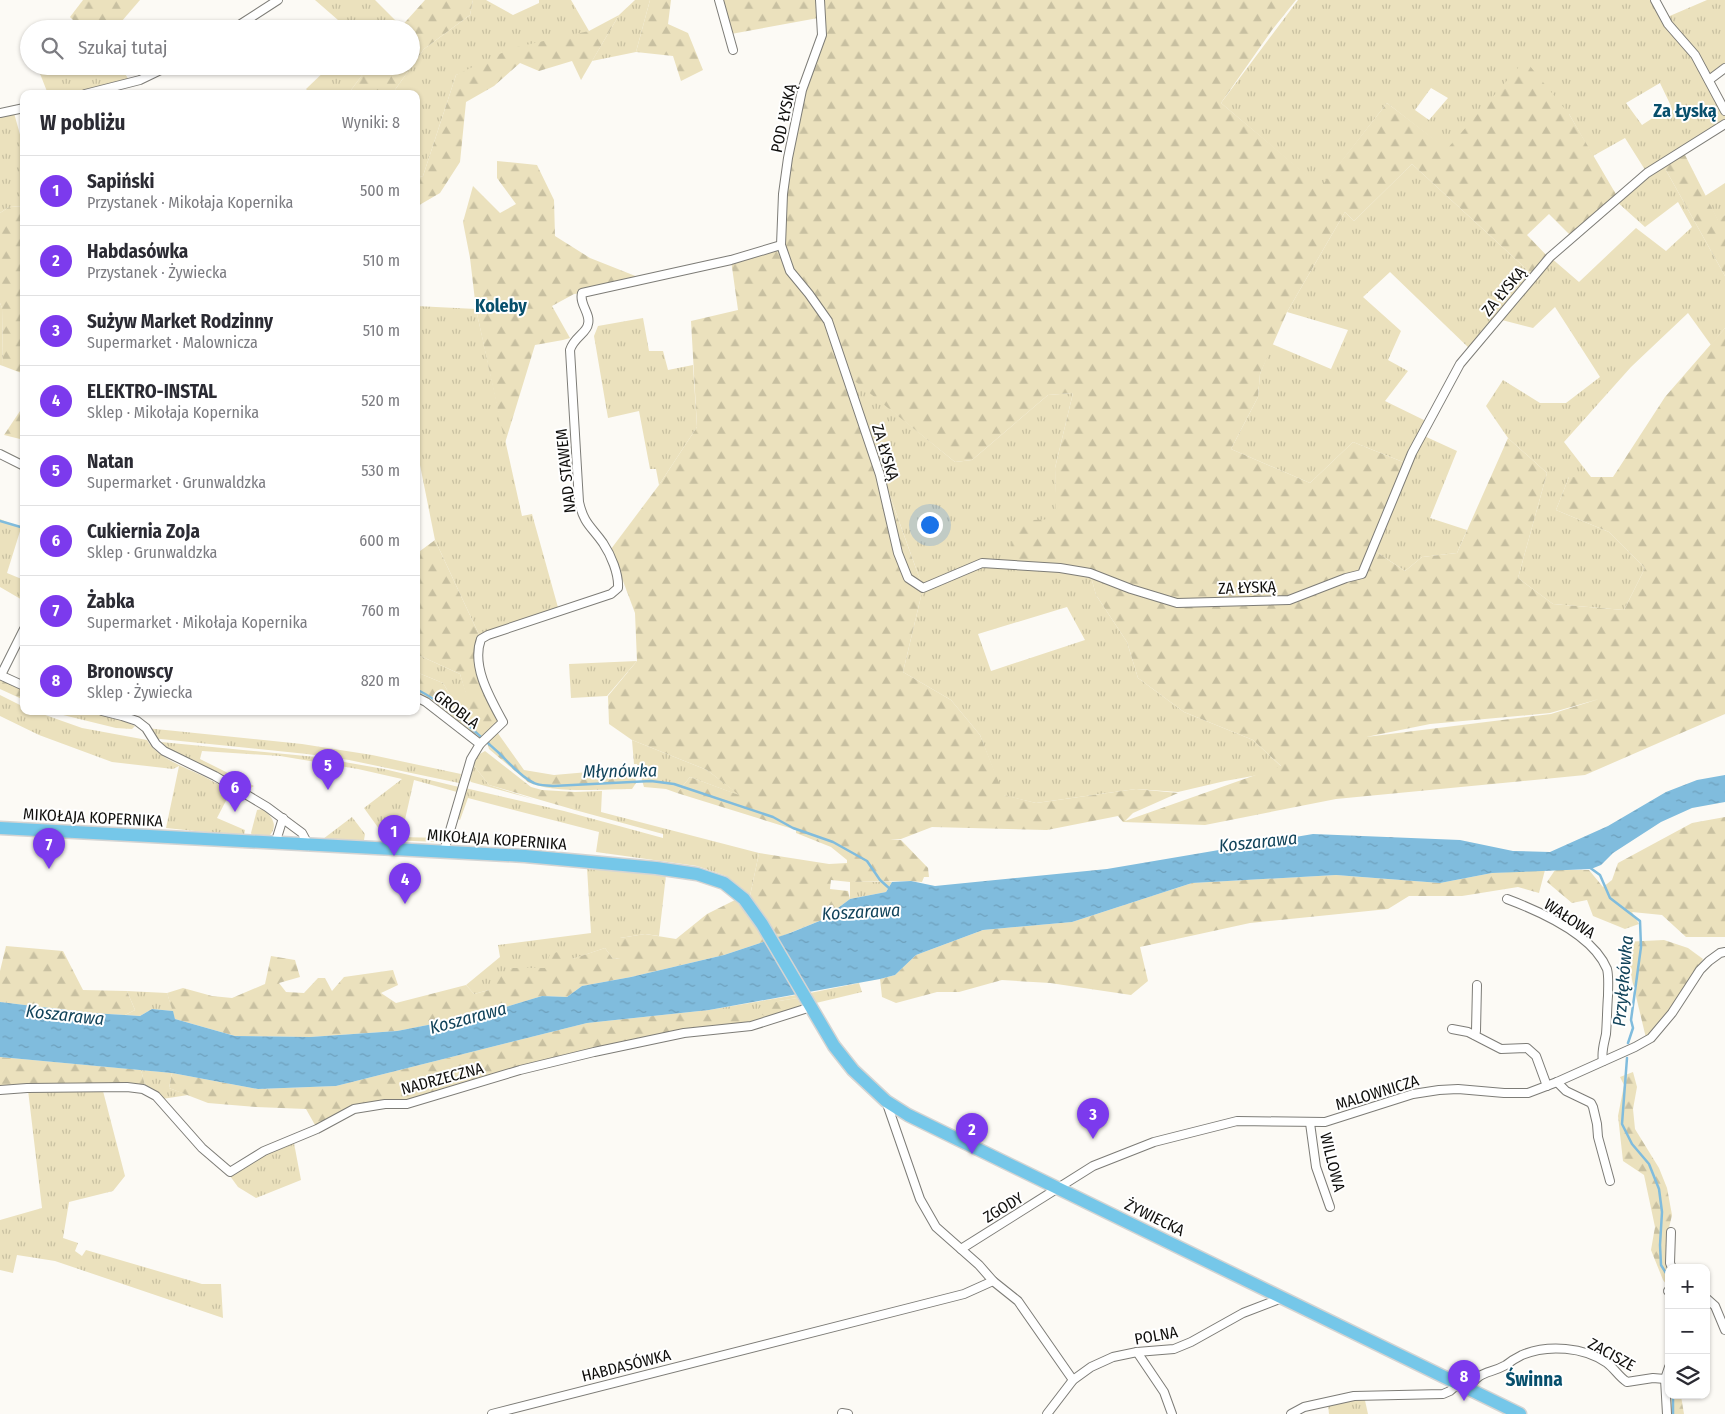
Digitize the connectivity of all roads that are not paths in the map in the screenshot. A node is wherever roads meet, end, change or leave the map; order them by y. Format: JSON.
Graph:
{"nodes":[{"id":1,"x":278,"y":0,"type":"edge"},
{"id":2,"x":719,"y":0,"type":"edge"},
{"id":3,"x":820,"y":0,"type":"edge"},
{"id":4,"x":1655,"y":0,"type":"edge"},
{"id":5,"x":247,"y":20,"type":"edge"},
{"id":6,"x":733,"y":50,"type":"dead end"},
{"id":7,"x":1725,"y":68,"type":"edge"},
{"id":8,"x":150,"y":75,"type":"edge"},
{"id":9,"x":1709,"y":80,"type":"junction"},
{"id":10,"x":101,"y":90,"type":"edge"},
{"id":11,"x":20,"y":109,"type":"edge"},
{"id":12,"x":1725,"y":111,"type":"edge"},
{"id":13,"x":0,"y":113,"type":"edge"},
{"id":14,"x":1725,"y":124,"type":"edge"},
{"id":15,"x":781,"y":246,"type":"junction"},
{"id":16,"x":0,"y":454,"type":"edge"},
{"id":17,"x":20,"y":464,"type":"edge"},
{"id":18,"x":20,"y":637,"type":"edge"},
{"id":19,"x":0,"y":675,"type":"edge"},
{"id":20,"x":20,"y":684,"type":"edge"},
{"id":21,"x":420,"y":699,"type":"edge"},
{"id":22,"x":116,"y":715,"type":"edge"},
{"id":23,"x":480,"y":744,"type":"junction"},
{"id":24,"x":283,"y":818,"type":"junction"},
{"id":25,"x":0,"y":828,"type":"edge"},
{"id":26,"x":275,"y":844,"type":"junction"},
{"id":27,"x":309,"y":846,"type":"junction"},
{"id":28,"x":444,"y":851,"type":"junction"},
{"id":29,"x":1507,"y":899,"type":"dead end"},
{"id":30,"x":1725,"y":952,"type":"edge"},
{"id":31,"x":1477,"y":985,"type":"dead end"},
{"id":32,"x":810,"y":1007,"type":"junction"},
{"id":33,"x":1452,"y":1029,"type":"dead end"},
{"id":34,"x":1475,"y":1035,"type":"junction"},
{"id":35,"x":1603,"y":1061,"type":"junction"},
{"id":36,"x":1557,"y":1082,"type":"junction"},
{"id":37,"x":1547,"y":1086,"type":"junction"},
{"id":38,"x":0,"y":1090,"type":"edge"},
{"id":39,"x":886,"y":1101,"type":"junction"},
{"id":40,"x":1310,"y":1123,"type":"junction"},
{"id":41,"x":1610,"y":1181,"type":"dead end"},
{"id":42,"x":1059,"y":1189,"type":"junction"},
{"id":43,"x":1330,"y":1207,"type":"dead end"},
{"id":44,"x":1671,"y":1232,"type":"dead end"},
{"id":45,"x":961,"y":1248,"type":"junction"},
{"id":46,"x":1670,"y":1264,"type":"edge"},
{"id":47,"x":993,"y":1281,"type":"junction"},
{"id":48,"x":1282,"y":1298,"type":"junction"},
{"id":49,"x":1710,"y":1302,"type":"edge"},
{"id":50,"x":1725,"y":1330,"type":"edge"},
{"id":51,"x":1137,"y":1352,"type":"junction"},
{"id":52,"x":1665,"y":1379,"type":"edge"},
{"id":53,"x":1073,"y":1380,"type":"junction"},
{"id":54,"x":1463,"y":1386,"type":"junction"},
{"id":55,"x":1666,"y":1399,"type":"edge"},
{"id":56,"x":492,"y":1414,"type":"edge"},
{"id":57,"x":1047,"y":1414,"type":"edge"},
{"id":58,"x":1172,"y":1414,"type":"edge"},
{"id":59,"x":1291,"y":1414,"type":"edge"},
{"id":60,"x":1520,"y":1414,"type":"edge"},
{"id":61,"x":1666,"y":1414,"type":"edge"}],
"edges":[{"from":1,"to":5,"type":"street"},
{"from":2,"to":6,"type":"street"},
{"from":3,"to":15,"type":"street","name":"POD ŁYSKĄ"},
{"from":4,"to":9,"type":"street"},
{"from":7,"to":9,"type":"street"},
{"from":8,"to":10,"type":"street"},
{"from":9,"to":12,"type":"street"},
{"from":11,"to":13,"type":"street"},
{"from":14,"to":15,"type":"street","name":"ZA ŁYSKĄ"},
{"from":15,"to":23,"type":"street","name":"NAD STAWEM"},
{"from":16,"to":17,"type":"street"},
{"from":18,"to":19,"type":"street"},
{"from":19,"to":20,"type":"street"},
{"from":21,"to":23,"type":"street","name":"GROBLA"},
{"from":22,"to":24,"type":"street"},
{"from":23,"to":28,"type":"street","name":"NAD STAWEM"},
{"from":24,"to":26,"type":"street"},
{"from":24,"to":27,"type":"street"},
{"from":25,"to":26,"type":"main road","name":"MIKOŁAJA KOPERNIKA"},
{"from":26,"to":27,"type":"main road","name":"MIKOŁAJA KOPERNIKA"},
{"from":27,"to":28,"type":"main road","name":"MIKOŁAJA KOPERNIKA"},
{"from":28,"to":32,"type":"main road","name":"MIKOŁAJA KOPERNIKA"},
{"from":29,"to":35,"type":"street","name":"WAŁOWA"},
{"from":30,"to":35,"type":"street","name":"MALOWNICZA"},
{"from":31,"to":34,"type":"street"},
{"from":32,"to":38,"type":"street","name":"NADRZECZNA"},
{"from":32,"to":39,"type":"main road","name":"ŻYWIECKA"},
{"from":33,"to":34,"type":"street"},
{"from":34,"to":37,"type":"street"},
{"from":35,"to":36,"type":"street","name":"MALOWNICZA"},
{"from":36,"to":37,"type":"street","name":"MALOWNICZA"},
{"from":36,"to":41,"type":"street"},
{"from":37,"to":40,"type":"street","name":"MALOWNICZA"},
{"from":39,"to":42,"type":"main road","name":"ŻYWIECKA"},
{"from":39,"to":45,"type":"street"},
{"from":40,"to":42,"type":"street","name":"MALOWNICZA"},
{"from":40,"to":43,"type":"street","name":"WILLOWA"},
{"from":42,"to":45,"type":"street","name":"ZGODY"},
{"from":42,"to":48,"type":"main road","name":"ŻYWIECKA"},
{"from":44,"to":46,"type":"street"},
{"from":45,"to":47,"type":"street"},
{"from":47,"to":53,"type":"street"},
{"from":47,"to":56,"type":"street","name":"HABDASÓWKA"},
{"from":48,"to":51,"type":"street","name":"POLNA"},
{"from":48,"to":54,"type":"main road","name":"ŻYWIECKA"},
{"from":49,"to":50,"type":"street"},
{"from":51,"to":53,"type":"street","name":"POLNA"},
{"from":51,"to":58,"type":"street"},
{"from":52,"to":54,"type":"street","name":"ZACISZE"},
{"from":53,"to":57,"type":"street","name":"POLNA"},
{"from":54,"to":59,"type":"street","name":"ZACISZE"},
{"from":54,"to":60,"type":"main road","name":"ŻYWIECKA"},
{"from":55,"to":61,"type":"street"}]}
